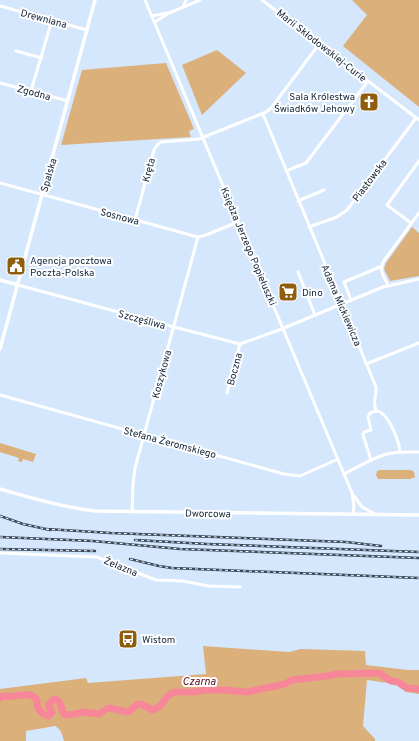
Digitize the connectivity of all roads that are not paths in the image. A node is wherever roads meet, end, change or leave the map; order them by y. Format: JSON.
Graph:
{"nodes":[{"id":1,"x":95,"y":0,"type":"edge"},
{"id":2,"x":146,"y":0,"type":"edge"},
{"id":3,"x":186,"y":0,"type":"edge"},
{"id":4,"x":200,"y":0,"type":"edge"},
{"id":5,"x":262,"y":0,"type":"edge"},
{"id":6,"x":0,"y":6,"type":"edge"},
{"id":7,"x":183,"y":7,"type":"junction"},
{"id":8,"x":169,"y":13,"type":"junction"},
{"id":9,"x":152,"y":16,"type":"junction"},
{"id":10,"x":52,"y":20,"type":"junction"},
{"id":11,"x":155,"y":22,"type":"junction"},
{"id":12,"x":87,"y":30,"type":"junction"},
{"id":13,"x":320,"y":43,"type":"junction"},
{"id":14,"x":16,"y":51,"type":"dead end"},
{"id":15,"x":42,"y":58,"type":"junction"},
{"id":16,"x":368,"y":80,"type":"junction"},
{"id":17,"x":0,"y":82,"type":"edge"},
{"id":18,"x":31,"y":91,"type":"junction"},
{"id":19,"x":68,"y":101,"type":"junction"},
{"id":20,"x":263,"y":114,"type":"junction"},
{"id":21,"x":416,"y":118,"type":"junction"},
{"id":22,"x":419,"y":120,"type":"edge"},
{"id":23,"x":203,"y":138,"type":"junction"},
{"id":24,"x":419,"y":162,"type":"edge"},
{"id":25,"x":286,"y":171,"type":"junction"},
{"id":26,"x":0,"y":183,"type":"edge"},
{"id":27,"x":324,"y":190,"type":"dead end"},
{"id":28,"x":42,"y":194,"type":"junction"},
{"id":29,"x":298,"y":201,"type":"junction"},
{"id":30,"x":419,"y":213,"type":"edge"},
{"id":31,"x":135,"y":220,"type":"junction"},
{"id":32,"x":238,"y":222,"type":"junction"},
{"id":33,"x":411,"y":223,"type":"junction"},
{"id":34,"x":309,"y":227,"type":"junction"},
{"id":35,"x":198,"y":237,"type":"junction"},
{"id":36,"x":380,"y":267,"type":"junction"},
{"id":37,"x":298,"y":272,"type":"dead end"},
{"id":38,"x":419,"y":279,"type":"edge"},
{"id":39,"x":0,"y":280,"type":"edge"},
{"id":40,"x":18,"y":284,"type":"junction"},
{"id":41,"x":388,"y":285,"type":"junction"},
{"id":42,"x":351,"y":300,"type":"junction"},
{"id":43,"x":342,"y":304,"type":"junction"},
{"id":44,"x":315,"y":315,"type":"junction"},
{"id":45,"x":174,"y":327,"type":"junction"},
{"id":46,"x":283,"y":328,"type":"junction"},
{"id":47,"x":419,"y":342,"type":"edge"},
{"id":48,"x":240,"y":344,"type":"junction"},
{"id":49,"x":0,"y":349,"type":"edge"},
{"id":50,"x":366,"y":364,"type":"junction"},
{"id":51,"x":227,"y":393,"type":"dead end"},
{"id":52,"x":0,"y":396,"type":"edge"},
{"id":53,"x":376,"y":411,"type":"junction"},
{"id":54,"x":145,"y":435,"type":"junction"},
{"id":55,"x":400,"y":452,"type":"junction"},
{"id":56,"x":419,"y":452,"type":"edge"},
{"id":57,"x":338,"y":459,"type":"junction"},
{"id":58,"x":372,"y":460,"type":"junction"},
{"id":59,"x":344,"y":474,"type":"junction"},
{"id":60,"x":0,"y":489,"type":"edge"},
{"id":61,"x":352,"y":493,"type":"junction"},
{"id":62,"x":359,"y":503,"type":"junction"},
{"id":63,"x":132,"y":512,"type":"junction"},
{"id":64,"x":355,"y":514,"type":"junction"},
{"id":65,"x":376,"y":515,"type":"junction"},
{"id":66,"x":419,"y":515,"type":"edge"},
{"id":67,"x":0,"y":553,"type":"edge"},
{"id":68,"x":240,"y":587,"type":"dead end"}],
"edges":[{"from":1,"to":12,"type":"street","name":"Spalska"},
{"from":2,"to":9,"type":"street","name":"Księdza Jerzego Popiełuszki"},
{"from":3,"to":7,"type":"street"},
{"from":4,"to":7,"type":"street"},
{"from":5,"to":13,"type":"street","name":"Marii Skłodowskiej-Curie"},
{"from":6,"to":10,"type":"street","name":"Drewniana"},
{"from":7,"to":8,"type":"street"},
{"from":8,"to":9,"type":"street"},
{"from":8,"to":11,"type":"street"},
{"from":9,"to":11,"type":"street","name":"Księdza Jerzego Popiełuszki"},
{"from":10,"to":12,"type":"street","name":"Drewniana"},
{"from":10,"to":15,"type":"street"},
{"from":11,"to":23,"type":"street","name":"Księdza Jerzego Popiełuszki"},
{"from":12,"to":19,"type":"street","name":"Spalska"},
{"from":13,"to":16,"type":"street","name":"Marii Skłodowskiej-Curie"},
{"from":13,"to":20,"type":"street"},
{"from":14,"to":15,"type":"street"},
{"from":15,"to":18,"type":"street"},
{"from":16,"to":21,"type":"street","name":"Marii Skłodowskiej-Curie"},
{"from":16,"to":25,"type":"street"},
{"from":17,"to":18,"type":"street","name":"Zgodna"},
{"from":18,"to":19,"type":"street","name":"Zgodna"},
{"from":19,"to":28,"type":"street","name":"Spalska"},
{"from":20,"to":23,"type":"street","name":"Kręta"},
{"from":20,"to":25,"type":"street","name":"Adama Mickiewicza"},
{"from":21,"to":22,"type":"street","name":"Marii Skłodowskiej-Curie"},
{"from":21,"to":34,"type":"street","name":"Piastowska"},
{"from":23,"to":31,"type":"street","name":"Kręta"},
{"from":23,"to":32,"type":"street","name":"Księdza Jerzego Popiełuszki"},
{"from":24,"to":33,"type":"street"},
{"from":25,"to":29,"type":"street","name":"Adama Mickiewicza"},
{"from":26,"to":28,"type":"street","name":"Sosnowa"},
{"from":27,"to":29,"type":"street"},
{"from":28,"to":31,"type":"street","name":"Sosnowa"},
{"from":28,"to":40,"type":"street","name":"Spalska"},
{"from":29,"to":34,"type":"street","name":"Adama Mickiewicza"},
{"from":30,"to":33,"type":"street"},
{"from":31,"to":35,"type":"street","name":"Sosnowa"},
{"from":32,"to":35,"type":"street"},
{"from":32,"to":46,"type":"street","name":"Księdza Jerzego Popiełuszki"},
{"from":33,"to":36,"type":"street"},
{"from":34,"to":43,"type":"street","name":"Adama Mickiewicza"},
{"from":35,"to":45,"type":"street","name":"Koszykowa"},
{"from":36,"to":41,"type":"street"},
{"from":36,"to":42,"type":"street"},
{"from":37,"to":44,"type":"street"},
{"from":38,"to":41,"type":"street"},
{"from":39,"to":40,"type":"street","name":"Szczęśliwa"},
{"from":40,"to":45,"type":"street","name":"Szczęśliwa"},
{"from":40,"to":49,"type":"street","name":"Spalska"},
{"from":41,"to":42,"type":"street"},
{"from":42,"to":43,"type":"street"},
{"from":43,"to":44,"type":"street"},
{"from":43,"to":50,"type":"street","name":"Adama Mickiewicza"},
{"from":44,"to":46,"type":"street"},
{"from":45,"to":48,"type":"street","name":"Szczęśliwa"},
{"from":45,"to":54,"type":"street","name":"Koszykowa"},
{"from":46,"to":48,"type":"street"},
{"from":46,"to":57,"type":"street","name":"Księdza Jerzego Popiełuszki"},
{"from":47,"to":50,"type":"street"},
{"from":48,"to":51,"type":"street","name":"Boczna"},
{"from":50,"to":53,"type":"street","name":"Adama Mickiewicza"},
{"from":52,"to":54,"type":"street","name":"Stefana Żeromskiego"},
{"from":53,"to":55,"type":"street"},
{"from":53,"to":58,"type":"street","name":"Adama Mickiewicza"},
{"from":54,"to":57,"type":"street","name":"Stefana Żeromskiego"},
{"from":54,"to":63,"type":"street","name":"Koszykowa"},
{"from":55,"to":56,"type":"street"},
{"from":55,"to":58,"type":"street"},
{"from":57,"to":59,"type":"street","name":"Księdza Jerzego Popiełuszki"},
{"from":58,"to":59,"type":"street"},
{"from":59,"to":61,"type":"street","name":"Księdza Jerzego Popiełuszki"},
{"from":60,"to":63,"type":"street","name":"Dworcowa"},
{"from":61,"to":62,"type":"street","name":"Księdza Jerzego Popiełuszki"},
{"from":61,"to":64,"type":"street","name":"Księdza Jerzego Popiełuszki"},
{"from":62,"to":64,"type":"street"},
{"from":62,"to":65,"type":"street","name":"Księdza Jerzego Popiełuszki"},
{"from":63,"to":64,"type":"street","name":"Dworcowa"},
{"from":64,"to":65,"type":"street","name":"Dworcowa"},
{"from":65,"to":66,"type":"street","name":"Dworcowa"},
{"from":67,"to":68,"type":"street","name":"Żelazna"}]}
